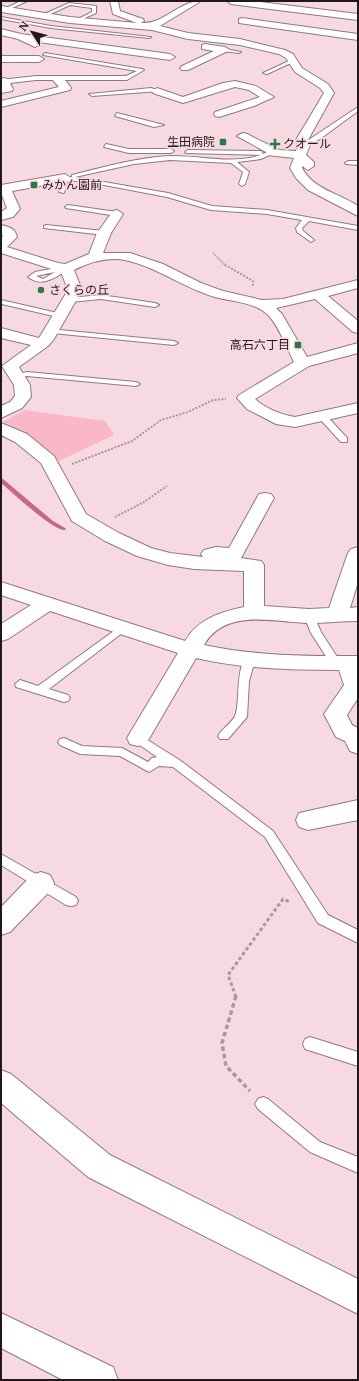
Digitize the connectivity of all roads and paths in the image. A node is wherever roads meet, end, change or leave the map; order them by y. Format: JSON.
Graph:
{"nodes":[{"id":1,"x":25,"y":1,"type":"edge"},
{"id":2,"x":114,"y":1,"type":"edge"},
{"id":3,"x":197,"y":1,"type":"edge"},
{"id":4,"x":231,"y":1,"type":"edge"},
{"id":5,"x":270,"y":3,"type":"edge"},
{"id":6,"x":2,"y":12,"type":"edge"},
{"id":7,"x":42,"y":16,"type":"junction"},
{"id":8,"x":358,"y":17,"type":"edge"},
{"id":9,"x":80,"y":20,"type":"junction"},
{"id":10,"x":266,"y":25,"type":"junction"},
{"id":11,"x":137,"y":26,"type":"junction"},
{"id":12,"x":153,"y":27,"type":"junction"},
{"id":13,"x":1,"y":32,"type":"edge"},
{"id":14,"x":21,"y":37,"type":"junction"},
{"id":15,"x":358,"y":37,"type":"edge"},
{"id":16,"x":154,"y":42,"type":"junction"},
{"id":17,"x":240,"y":42,"type":"junction"},
{"id":18,"x":7,"y":44,"type":"dead end"},
{"id":19,"x":225,"y":50,"type":"junction"},
{"id":20,"x":240,"y":52,"type":"dead end"},
{"id":21,"x":42,"y":57,"type":"junction"},
{"id":22,"x":170,"y":57,"type":"junction"},
{"id":23,"x":1,"y":59,"type":"edge"},
{"id":24,"x":122,"y":59,"type":"dead end"},
{"id":25,"x":293,"y":60,"type":"junction"},
{"id":26,"x":113,"y":64,"type":"junction"},
{"id":27,"x":185,"y":68,"type":"junction"},
{"id":28,"x":265,"y":73,"type":"dead end"},
{"id":29,"x":195,"y":76,"type":"dead end"},
{"id":30,"x":36,"y":78,"type":"junction"},
{"id":31,"x":57,"y":79,"type":"junction"},
{"id":32,"x":208,"y":80,"type":"dead end"},
{"id":33,"x":2,"y":84,"type":"edge"},
{"id":34,"x":227,"y":85,"type":"junction"},
{"id":35,"x":174,"y":88,"type":"dead end"},
{"id":36,"x":157,"y":91,"type":"junction"},
{"id":37,"x":92,"y":94,"type":"dead end"},
{"id":38,"x":195,"y":96,"type":"junction"},
{"id":39,"x":269,"y":96,"type":"junction"},
{"id":40,"x":212,"y":102,"type":"dead end"},
{"id":41,"x":1,"y":104,"type":"edge"},
{"id":42,"x":358,"y":109,"type":"edge"},
{"id":43,"x":269,"y":111,"type":"dead end"},
{"id":44,"x":219,"y":114,"type":"dead end"},
{"id":45,"x":117,"y":116,"type":"dead end"},
{"id":46,"x":161,"y":125,"type":"dead end"},
{"id":47,"x":243,"y":140,"type":"joint"},
{"id":48,"x":215,"y":145,"type":"dead end"},
{"id":49,"x":106,"y":146,"type":"dead end"},
{"id":50,"x":302,"y":150,"type":"junction"},
{"id":51,"x":214,"y":152,"type":"junction"},
{"id":52,"x":269,"y":153,"type":"junction"},
{"id":53,"x":233,"y":162,"type":"junction"},
{"id":54,"x":348,"y":163,"type":"dead end"},
{"id":55,"x":358,"y":164,"type":"edge"},
{"id":56,"x":65,"y":178,"type":"junction"},
{"id":57,"x":242,"y":184,"type":"dead end"},
{"id":58,"x":3,"y":189,"type":"edge"},
{"id":59,"x":344,"y":191,"type":"dead end"},
{"id":60,"x":62,"y":192,"type":"dead end"},
{"id":61,"x":68,"y":207,"type":"dead end"},
{"id":62,"x":358,"y":212,"type":"edge"},
{"id":63,"x":117,"y":214,"type":"joint"},
{"id":64,"x":1,"y":216,"type":"edge"},
{"id":65,"x":307,"y":219,"type":"junction"},
{"id":66,"x":46,"y":227,"type":"dead end"},
{"id":67,"x":358,"y":228,"type":"edge"},
{"id":68,"x":1,"y":229,"type":"edge"},
{"id":69,"x":104,"y":233,"type":"junction"},
{"id":70,"x":311,"y":240,"type":"dead end"},
{"id":71,"x":1,"y":246,"type":"edge"},
{"id":72,"x":1,"y":249,"type":"edge"},
{"id":73,"x":213,"y":253,"type":"dead end"},
{"id":74,"x":95,"y":257,"type":"junction"},
{"id":75,"x":67,"y":268,"type":"junction"},
{"id":76,"x":358,"y":284,"type":"edge"},
{"id":77,"x":319,"y":295,"type":"junction"},
{"id":78,"x":70,"y":300,"type":"junction"},
{"id":79,"x":2,"y":302,"type":"edge"},
{"id":80,"x":257,"y":302,"type":"junction"},
{"id":81,"x":156,"y":305,"type":"dead end"},
{"id":82,"x":62,"y":316,"type":"junction"},
{"id":83,"x":358,"y":329,"type":"edge"},
{"id":84,"x":1,"y":333,"type":"edge"},
{"id":85,"x":47,"y":337,"type":"junction"},
{"id":86,"x":174,"y":343,"type":"dead end"},
{"id":87,"x":358,"y":348,"type":"edge"},
{"id":88,"x":1,"y":356,"type":"edge"},
{"id":89,"x":18,"y":360,"type":"junction"},
{"id":90,"x":304,"y":363,"type":"junction"},
{"id":91,"x":16,"y":376,"type":"junction"},
{"id":92,"x":136,"y":384,"type":"dead end"},
{"id":93,"x":213,"y":400,"type":"dead end"},
{"id":94,"x":358,"y":408,"type":"edge"},
{"id":95,"x":322,"y":416,"type":"junction"},
{"id":96,"x":2,"y":426,"type":"edge"},
{"id":97,"x":344,"y":440,"type":"dead end"},
{"id":98,"x":54,"y":470,"type":"junction"},
{"id":99,"x":167,"y":486,"type":"dead end"},
{"id":100,"x":265,"y":498,"type":"dead end"},
{"id":101,"x":98,"y":528,"type":"junction"},
{"id":102,"x":358,"y":553,"type":"edge"},
{"id":103,"x":194,"y":563,"type":"junction"},
{"id":104,"x":1,"y":588,"type":"edge"},
{"id":105,"x":47,"y":604,"type":"junction"},
{"id":106,"x":254,"y":612,"type":"junction"},
{"id":107,"x":358,"y":614,"type":"edge"},
{"id":108,"x":336,"y":615,"type":"junction"},
{"id":109,"x":309,"y":616,"type":"junction"},
{"id":110,"x":122,"y":628,"type":"junction"},
{"id":111,"x":1,"y":634,"type":"edge"},
{"id":112,"x":191,"y":650,"type":"junction"},
{"id":113,"x":250,"y":660,"type":"junction"},
{"id":114,"x":347,"y":663,"type":"edge"},
{"id":115,"x":20,"y":684,"type":"dead end"},
{"id":116,"x":40,"y":690,"type":"junction"},
{"id":117,"x":64,"y":698,"type":"dead end"},
{"id":118,"x":224,"y":736,"type":"dead end"},
{"id":119,"x":138,"y":738,"type":"joint"},
{"id":120,"x":64,"y":742,"type":"dead end"},
{"id":121,"x":358,"y":745,"type":"edge"},
{"id":122,"x":177,"y":764,"type":"junction"},
{"id":123,"x":358,"y":810,"type":"edge"},
{"id":124,"x":308,"y":820,"type":"dead end"},
{"id":125,"x":1,"y":859,"type":"edge"},
{"id":126,"x":41,"y":883,"type":"junction"},
{"id":127,"x":71,"y":901,"type":"dead end"},
{"id":128,"x":323,"y":919,"type":"junction"},
{"id":129,"x":1,"y":924,"type":"edge"},
{"id":130,"x":358,"y":937,"type":"edge"},
{"id":131,"x":310,"y":1044,"type":"dead end"},
{"id":132,"x":358,"y":1059,"type":"edge"},
{"id":133,"x":1,"y":1084,"type":"edge"},
{"id":134,"x":263,"y":1104,"type":"joint"},
{"id":135,"x":358,"y":1165,"type":"edge"},
{"id":136,"x":358,"y":1297,"type":"edge"},
{"id":137,"x":1,"y":1330,"type":"edge"},
{"id":138,"x":100,"y":1380,"type":"edge"}],
"edges":[{"from":1,"to":6,"type":"lane"},
{"from":2,"to":12,"type":"street"},
{"from":3,"to":12,"type":"street"},
{"from":4,"to":5,"type":"street"},
{"from":5,"to":8,"type":"street"},
{"from":5,"to":10,"type":"street"},
{"from":6,"to":7,"type":"street"},
{"from":6,"to":16,"type":"lane"},
{"from":7,"to":9,"type":"street"},
{"from":7,"to":9,"type":"lane"},
{"from":9,"to":11,"type":"street"},
{"from":10,"to":15,"type":"street"},
{"from":10,"to":17,"type":"street"},
{"from":11,"to":12,"type":"street"},
{"from":11,"to":16,"type":"street"},
{"from":12,"to":17,"type":"street"},
{"from":13,"to":14,"type":"street"},
{"from":14,"to":21,"type":"street"},
{"from":14,"to":22,"type":"street"},
{"from":16,"to":19,"type":"street"},
{"from":16,"to":22,"type":"street"},
{"from":17,"to":25,"type":"street"},
{"from":18,"to":21,"type":"street"},
{"from":19,"to":20,"type":"lane"},
{"from":19,"to":27,"type":"street"},
{"from":21,"to":23,"type":"street"},
{"from":21,"to":26,"type":"lane"},
{"from":21,"to":30,"type":"street"},
{"from":22,"to":27,"type":"street"},
{"from":24,"to":26,"type":"lane"},
{"from":25,"to":28,"type":"lane"},
{"from":25,"to":50,"type":"street"},
{"from":26,"to":31,"type":"lane"},
{"from":27,"to":29,"type":"street"},
{"from":30,"to":31,"type":"lane"},
{"from":30,"to":33,"type":"lane"},
{"from":31,"to":41,"type":"street"},
{"from":32,"to":34,"type":"street"},
{"from":34,"to":38,"type":"street"},
{"from":34,"to":39,"type":"street"},
{"from":35,"to":36,"type":"street"},
{"from":36,"to":37,"type":"lane"},
{"from":36,"to":38,"type":"street"},
{"from":38,"to":40,"type":"street"},
{"from":39,"to":43,"type":"street"},
{"from":39,"to":44,"type":"street"},
{"from":42,"to":50,"type":"lane"},
{"from":45,"to":46,"type":"lane"},
{"from":47,"to":52,"type":"street"},
{"from":47,"to":52,"type":"lane"},
{"from":48,"to":51,"type":"lane"},
{"from":49,"to":51,"type":"lane"},
{"from":50,"to":52,"type":"street"},
{"from":50,"to":59,"type":"street"},
{"from":50,"to":62,"type":"street"},
{"from":51,"to":52,"type":"lane"},
{"from":52,"to":53,"type":"lane"},
{"from":53,"to":56,"type":"lane"},
{"from":53,"to":57,"type":"lane"},
{"from":54,"to":55,"type":"lane"},
{"from":56,"to":58,"type":"street"},
{"from":56,"to":60,"type":"lane"},
{"from":56,"to":65,"type":"lane"},
{"from":58,"to":64,"type":"street"},
{"from":61,"to":63,"type":"lane"},
{"from":63,"to":69,"type":"street"},
{"from":65,"to":67,"type":"lane"},
{"from":65,"to":70,"type":"lane"},
{"from":66,"to":69,"type":"lane"},
{"from":68,"to":71,"type":"street"},
{"from":69,"to":74,"type":"street"},
{"from":72,"to":75,"type":"street"},
{"from":73,"to":80,"type":"path"},
{"from":74,"to":75,"type":"street"},
{"from":74,"to":80,"type":"street"},
{"from":75,"to":78,"type":"street"},
{"from":76,"to":77,"type":"street"},
{"from":77,"to":80,"type":"street"},
{"from":77,"to":83,"type":"street"},
{"from":78,"to":81,"type":"lane"},
{"from":78,"to":82,"type":"street"},
{"from":79,"to":82,"type":"lane"},
{"from":80,"to":90,"type":"street"},
{"from":82,"to":85,"type":"street"},
{"from":84,"to":85,"type":"street"},
{"from":85,"to":86,"type":"lane"},
{"from":85,"to":89,"type":"street"},
{"from":87,"to":90,"type":"street"},
{"from":88,"to":89,"type":"street"},
{"from":89,"to":91,"type":"street"},
{"from":90,"to":95,"type":"street"},
{"from":91,"to":92,"type":"lane"},
{"from":91,"to":96,"type":"street"},
{"from":93,"to":98,"type":"path"},
{"from":94,"to":95,"type":"street"},
{"from":95,"to":97,"type":"lane"},
{"from":96,"to":98,"type":"street"},
{"from":98,"to":101,"type":"street"},
{"from":99,"to":101,"type":"path"},
{"from":100,"to":103,"type":"street"},
{"from":101,"to":103,"type":"street"},
{"from":102,"to":108,"type":"street"},
{"from":103,"to":106,"type":"street"},
{"from":104,"to":105,"type":"street"},
{"from":105,"to":110,"type":"street"},
{"from":105,"to":111,"type":"street"},
{"from":106,"to":109,"type":"street"},
{"from":106,"to":112,"type":"street"},
{"from":107,"to":108,"type":"street"},
{"from":108,"to":109,"type":"street"},
{"from":109,"to":114,"type":"lane"},
{"from":110,"to":112,"type":"street"},
{"from":110,"to":116,"type":"lane"},
{"from":112,"to":113,"type":"street"},
{"from":112,"to":119,"type":"street"},
{"from":113,"to":114,"type":"street"},
{"from":113,"to":118,"type":"lane"},
{"from":114,"to":121,"type":"street"},
{"from":115,"to":116,"type":"lane"},
{"from":116,"to":117,"type":"lane"},
{"from":119,"to":122,"type":"lane"},
{"from":120,"to":122,"type":"lane"},
{"from":122,"to":128,"type":"lane"},
{"from":123,"to":124,"type":"street"},
{"from":125,"to":126,"type":"lane"},
{"from":126,"to":127,"type":"lane"},
{"from":126,"to":129,"type":"street"},
{"from":128,"to":130,"type":"lane"},
{"from":128,"to":134,"type":"path"},
{"from":131,"to":132,"type":"lane"},
{"from":133,"to":136,"type":"street"},
{"from":134,"to":135,"type":"lane"},
{"from":137,"to":138,"type":"street"}]}
